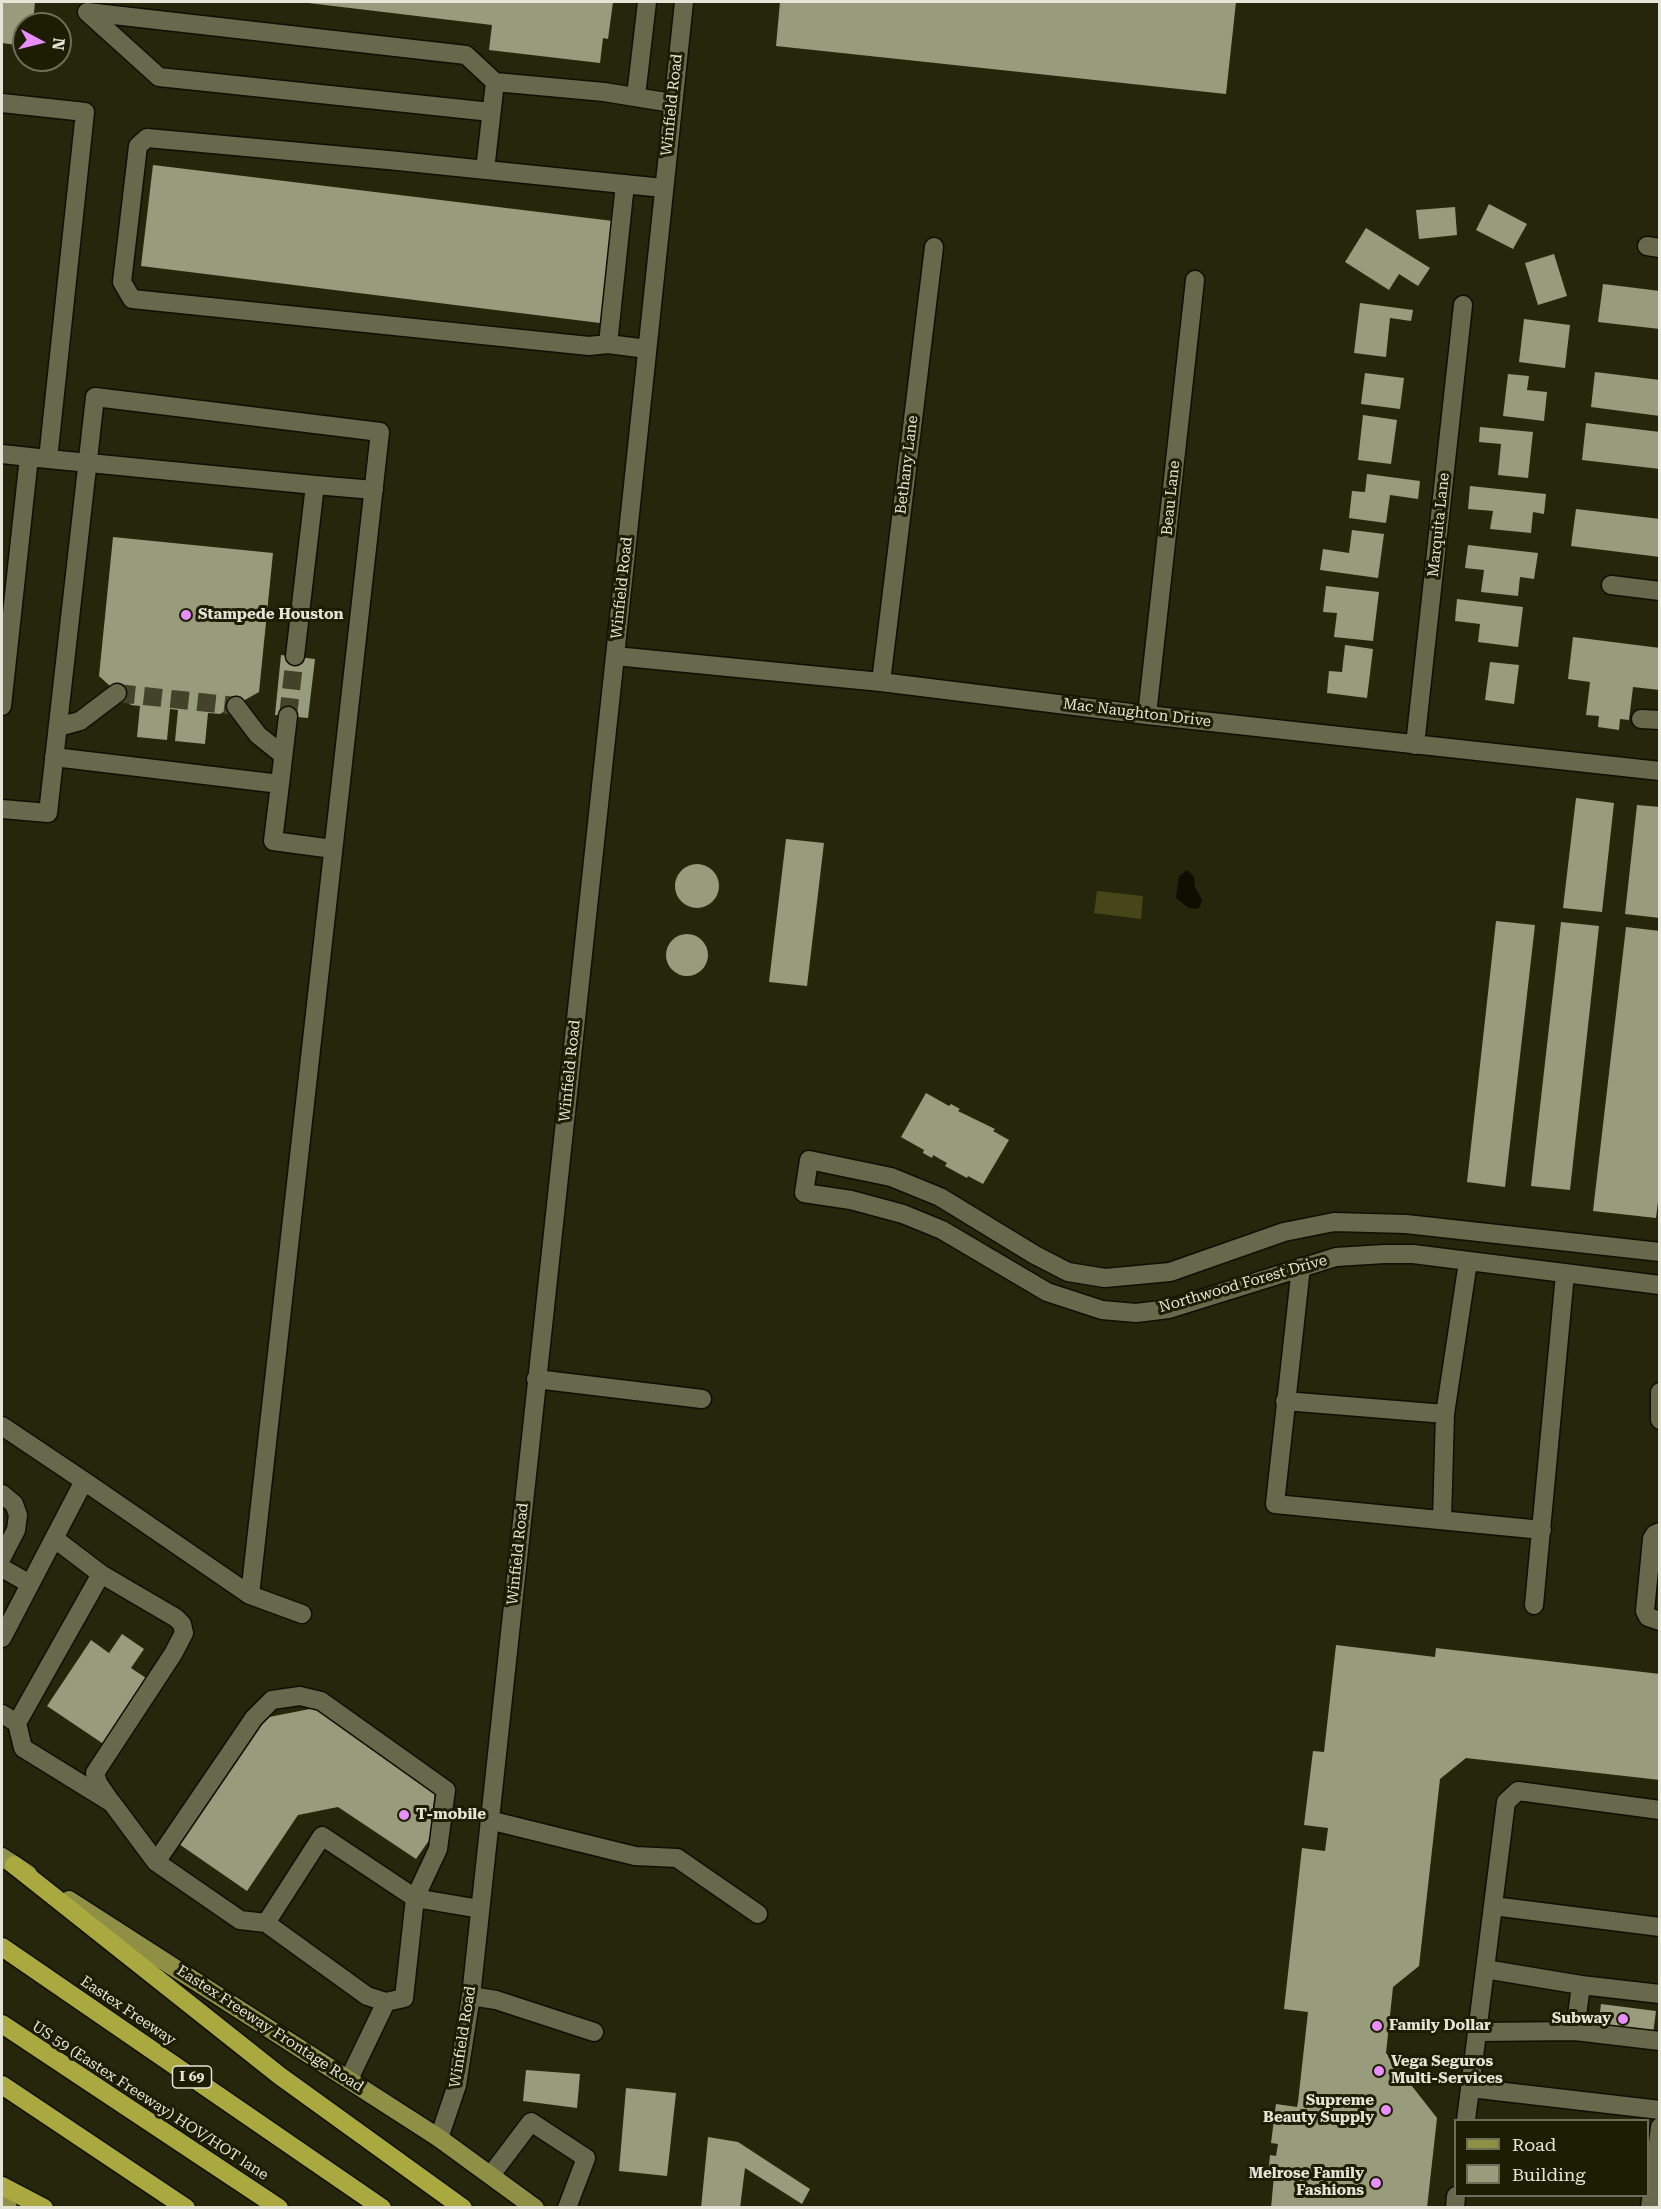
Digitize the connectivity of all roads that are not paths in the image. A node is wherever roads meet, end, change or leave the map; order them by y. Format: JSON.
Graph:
{"nodes":[{"id":1,"x":647,"y":2,"type":"edge"},
{"id":2,"x":684,"y":2,"type":"edge"},
{"id":3,"x":495,"y":82,"type":"junction"},
{"id":4,"x":636,"y":96,"type":"junction"},
{"id":5,"x":2,"y":103,"type":"edge"},
{"id":6,"x":672,"y":103,"type":"junction"},
{"id":7,"x":491,"y":112,"type":"junction"},
{"id":8,"x":484,"y":170,"type":"junction"},
{"id":9,"x":625,"y":184,"type":"junction"},
{"id":10,"x":663,"y":188,"type":"junction"},
{"id":11,"x":934,"y":247,"type":"dead end"},
{"id":12,"x":1195,"y":280,"type":"dead end"},
{"id":13,"x":1463,"y":305,"type":"dead end"},
{"id":14,"x":608,"y":344,"type":"junction"},
{"id":15,"x":647,"y":349,"type":"junction"},
{"id":16,"x":2,"y":454,"type":"edge"},
{"id":17,"x":29,"y":457,"type":"junction"},
{"id":18,"x":48,"y":459,"type":"junction"},
{"id":19,"x":89,"y":461,"type":"junction"},
{"id":20,"x":315,"y":485,"type":"junction"},
{"id":21,"x":374,"y":490,"type":"junction"},
{"id":22,"x":1611,"y":585,"type":"dead end"},
{"id":23,"x":1659,"y":591,"type":"edge"},
{"id":24,"x":295,"y":656,"type":"tunnel mouth"},
{"id":25,"x":615,"y":656,"type":"junction"},
{"id":26,"x":881,"y":682,"type":"junction"},
{"id":27,"x":117,"y":693,"type":"tunnel mouth"},
{"id":28,"x":2,"y":706,"type":"edge"},
{"id":29,"x":236,"y":706,"type":"dead end"},
{"id":30,"x":1147,"y":715,"type":"junction"},
{"id":31,"x":288,"y":716,"type":"tunnel mouth"},
{"id":32,"x":1641,"y":718,"type":"dead end"},
{"id":33,"x":1659,"y":720,"type":"edge"},
{"id":34,"x":58,"y":727,"type":"junction"},
{"id":35,"x":1415,"y":745,"type":"junction"},
{"id":36,"x":283,"y":755,"type":"junction"},
{"id":37,"x":54,"y":757,"type":"junction"},
{"id":38,"x":1659,"y":771,"type":"edge"},
{"id":39,"x":280,"y":784,"type":"junction"},
{"id":40,"x":2,"y":808,"type":"edge"},
{"id":41,"x":333,"y":849,"type":"junction"},
{"id":42,"x":1385,"y":1223,"type":"junction"},
{"id":43,"x":1659,"y":1252,"type":"edge"},
{"id":44,"x":1384,"y":1254,"type":"junction"},
{"id":45,"x":1468,"y":1262,"type":"junction"},
{"id":46,"x":1301,"y":1267,"type":"junction"},
{"id":47,"x":1565,"y":1274,"type":"junction"},
{"id":48,"x":1105,"y":1278,"type":"junction"},
{"id":49,"x":1659,"y":1285,"type":"edge"},
{"id":50,"x":1101,"y":1310,"type":"junction"},
{"id":51,"x":536,"y":1379,"type":"junction"},
{"id":52,"x":1659,"y":1392,"type":"edge"},
{"id":53,"x":702,"y":1399,"type":"dead end"},
{"id":54,"x":1285,"y":1401,"type":"junction"},
{"id":55,"x":1445,"y":1414,"type":"junction"},
{"id":56,"x":1659,"y":1420,"type":"edge"},
{"id":57,"x":2,"y":1426,"type":"edge"},
{"id":58,"x":84,"y":1481,"type":"junction"},
{"id":59,"x":2,"y":1494,"type":"edge"},
{"id":60,"x":1442,"y":1520,"type":"junction"},
{"id":61,"x":1542,"y":1530,"type":"junction"},
{"id":62,"x":1659,"y":1532,"type":"edge"},
{"id":63,"x":55,"y":1539,"type":"junction"},
{"id":64,"x":2,"y":1557,"type":"edge"},
{"id":65,"x":2,"y":1568,"type":"edge"},
{"id":66,"x":101,"y":1574,"type":"junction"},
{"id":67,"x":30,"y":1584,"type":"junction"},
{"id":68,"x":250,"y":1594,"type":"junction"},
{"id":69,"x":1534,"y":1605,"type":"dead end"},
{"id":70,"x":302,"y":1614,"type":"dead end"},
{"id":71,"x":1659,"y":1622,"type":"edge"},
{"id":72,"x":2,"y":1638,"type":"edge"},
{"id":73,"x":9,"y":1718,"type":"edge"},
{"id":74,"x":112,"y":1803,"type":"junction"},
{"id":75,"x":1659,"y":1810,"type":"edge"},
{"id":76,"x":489,"y":1820,"type":"junction"},
{"id":77,"x":8,"y":1861,"type":"edge"},
{"id":78,"x":156,"y":1862,"type":"junction"},
{"id":79,"x":415,"y":1898,"type":"junction"},
{"id":80,"x":1493,"y":1906,"type":"junction"},
{"id":81,"x":480,"y":1909,"type":"junction"},
{"id":82,"x":758,"y":1914,"type":"dead end"},
{"id":83,"x":266,"y":1923,"type":"junction"},
{"id":84,"x":1659,"y":1927,"type":"edge"},
{"id":85,"x":2,"y":1947,"type":"edge"},
{"id":86,"x":1485,"y":1969,"type":"junction"},
{"id":87,"x":1581,"y":1985,"type":"junction"},
{"id":88,"x":1659,"y":1994,"type":"edge"},
{"id":89,"x":471,"y":1996,"type":"junction"},
{"id":90,"x":386,"y":2002,"type":"junction"},
{"id":91,"x":2,"y":2024,"type":"edge"},
{"id":92,"x":1575,"y":2031,"type":"junction"},
{"id":93,"x":594,"y":2032,"type":"dead end"},
{"id":94,"x":1477,"y":2032,"type":"junction"},
{"id":95,"x":1659,"y":2042,"type":"edge"},
{"id":96,"x":349,"y":2079,"type":"junction"},
{"id":97,"x":2,"y":2085,"type":"edge"},
{"id":98,"x":1470,"y":2088,"type":"junction"},
{"id":99,"x":1659,"y":2110,"type":"edge"},
{"id":100,"x":1466,"y":2119,"type":"edge"},
{"id":101,"x":1659,"y":2127,"type":"edge"},
{"id":102,"x":439,"y":2138,"type":"junction"},
{"id":103,"x":491,"y":2175,"type":"junction"},
{"id":104,"x":2,"y":2186,"type":"edge"},
{"id":105,"x":1653,"y":2188,"type":"edge"},
{"id":106,"x":2,"y":2203,"type":"edge"},
{"id":107,"x":8,"y":2208,"type":"edge"},
{"id":108,"x":44,"y":2208,"type":"edge"},
{"id":109,"x":186,"y":2208,"type":"edge"},
{"id":110,"x":279,"y":2208,"type":"edge"},
{"id":111,"x":382,"y":2208,"type":"edge"},
{"id":112,"x":463,"y":2208,"type":"edge"},
{"id":113,"x":535,"y":2208,"type":"edge"},
{"id":114,"x":567,"y":2208,"type":"edge"},
{"id":115,"x":1650,"y":2208,"type":"edge"}],
"edges":[{"from":1,"to":4,"type":"street"},
{"from":2,"to":6,"type":"street","name":"Winfield Road"},
{"from":3,"to":4,"type":"street"},
{"from":3,"to":7,"type":"street"},
{"from":3,"to":7,"type":"street"},
{"from":4,"to":6,"type":"street"},
{"from":5,"to":18,"type":"street"},
{"from":6,"to":10,"type":"street","name":"Winfield Road"},
{"from":7,"to":8,"type":"street"},
{"from":8,"to":9,"type":"street"},
{"from":8,"to":14,"type":"street"},
{"from":9,"to":10,"type":"street"},
{"from":9,"to":14,"type":"street"},
{"from":10,"to":15,"type":"street","name":"Winfield Road"},
{"from":11,"to":26,"type":"street","name":"Bethany Lane"},
{"from":12,"to":30,"type":"street","name":"Beau Lane"},
{"from":13,"to":35,"type":"street","name":"Marquita Lane"},
{"from":14,"to":15,"type":"street"},
{"from":15,"to":25,"type":"street","name":"Winfield Road"},
{"from":16,"to":17,"type":"street"},
{"from":17,"to":18,"type":"street"},
{"from":17,"to":28,"type":"street"},
{"from":18,"to":19,"type":"street"},
{"from":19,"to":20,"type":"street"},
{"from":19,"to":21,"type":"street"},
{"from":19,"to":34,"type":"street"},
{"from":20,"to":21,"type":"street"},
{"from":20,"to":24,"type":"street"},
{"from":21,"to":41,"type":"street"},
{"from":22,"to":23,"type":"street"},
{"from":25,"to":26,"type":"street","name":"Mac Naughton Drive"},
{"from":25,"to":51,"type":"street","name":"Winfield Road"},
{"from":26,"to":30,"type":"street","name":"Mac Naughton Drive"},
{"from":27,"to":34,"type":"street"},
{"from":29,"to":36,"type":"street"},
{"from":30,"to":35,"type":"street","name":"Mac Naughton Drive"},
{"from":31,"to":36,"type":"street"},
{"from":32,"to":33,"type":"street"},
{"from":34,"to":37,"type":"street"},
{"from":35,"to":38,"type":"street","name":"Mac Naughton Drive"},
{"from":36,"to":39,"type":"street"},
{"from":37,"to":39,"type":"street"},
{"from":37,"to":40,"type":"street"},
{"from":39,"to":41,"type":"street"},
{"from":41,"to":68,"type":"street"},
{"from":42,"to":43,"type":"street","name":"Northwood Forest Drive"},
{"from":42,"to":44,"type":"street"},
{"from":42,"to":48,"type":"street","name":"Northwood Forest Drive"},
{"from":44,"to":45,"type":"street","name":"Northwood Forest Drive"},
{"from":44,"to":46,"type":"street","name":"Northwood Forest Drive"},
{"from":45,"to":47,"type":"street","name":"Northwood Forest Drive"},
{"from":45,"to":55,"type":"street"},
{"from":46,"to":50,"type":"street","name":"Northwood Forest Drive"},
{"from":46,"to":54,"type":"street"},
{"from":47,"to":49,"type":"street","name":"Northwood Forest Drive"},
{"from":47,"to":61,"type":"street"},
{"from":48,"to":50,"type":"street"},
{"from":48,"to":50,"type":"street","name":"Northwood Forest Drive"},
{"from":51,"to":53,"type":"street"},
{"from":51,"to":76,"type":"street","name":"Winfield Road"},
{"from":52,"to":56,"type":"street"},
{"from":54,"to":55,"type":"street"},
{"from":54,"to":60,"type":"street"},
{"from":55,"to":60,"type":"street"},
{"from":57,"to":58,"type":"street"},
{"from":58,"to":63,"type":"street"},
{"from":58,"to":68,"type":"street"},
{"from":59,"to":64,"type":"street"},
{"from":60,"to":61,"type":"street"},
{"from":61,"to":69,"type":"street"},
{"from":62,"to":71,"type":"street"},
{"from":63,"to":66,"type":"street"},
{"from":63,"to":67,"type":"street"},
{"from":65,"to":67,"type":"street"},
{"from":66,"to":73,"type":"street"},
{"from":66,"to":74,"type":"street"},
{"from":67,"to":72,"type":"street"},
{"from":68,"to":70,"type":"street"},
{"from":73,"to":74,"type":"street"},
{"from":74,"to":78,"type":"street"},
{"from":75,"to":80,"type":"street"},
{"from":76,"to":81,"type":"street","name":"Winfield Road"},
{"from":76,"to":82,"type":"street"},
{"from":77,"to":96,"type":"main road","name":"Eastex Freeway Frontage Road"},
{"from":77,"to":112,"type":"highway"},
{"from":78,"to":79,"type":"street"},
{"from":78,"to":83,"type":"street"},
{"from":79,"to":81,"type":"street"},
{"from":79,"to":83,"type":"street"},
{"from":79,"to":90,"type":"street"},
{"from":80,"to":84,"type":"street"},
{"from":80,"to":86,"type":"street"},
{"from":81,"to":89,"type":"street","name":"Winfield Road"},
{"from":83,"to":90,"type":"street"},
{"from":85,"to":111,"type":"highway","name":"Eastex Freeway","number":"I 69"},
{"from":86,"to":87,"type":"street"},
{"from":86,"to":94,"type":"street"},
{"from":87,"to":88,"type":"street"},
{"from":87,"to":92,"type":"street"},
{"from":89,"to":93,"type":"street"},
{"from":89,"to":102,"type":"street","name":"Winfield Road"},
{"from":90,"to":96,"type":"street"},
{"from":91,"to":110,"type":"highway","name":"US 59 (Eastex Freeway) HOV/HOT lane"},
{"from":92,"to":94,"type":"street"},
{"from":92,"to":95,"type":"street"},
{"from":94,"to":98,"type":"street"},
{"from":96,"to":102,"type":"main road","name":"Eastex Freeway Frontage Road"},
{"from":97,"to":109,"type":"highway"},
{"from":98,"to":99,"type":"street"},
{"from":98,"to":100,"type":"street"},
{"from":101,"to":105,"type":"street"},
{"from":102,"to":103,"type":"main road","name":"Eastex Freeway Frontage Road"},
{"from":103,"to":113,"type":"main road","name":"Eastex Freeway Frontage Road"},
{"from":103,"to":114,"type":"street"},
{"from":104,"to":108,"type":"highway"},
{"from":105,"to":115,"type":"street"},
{"from":106,"to":107,"type":"main road"}]}
